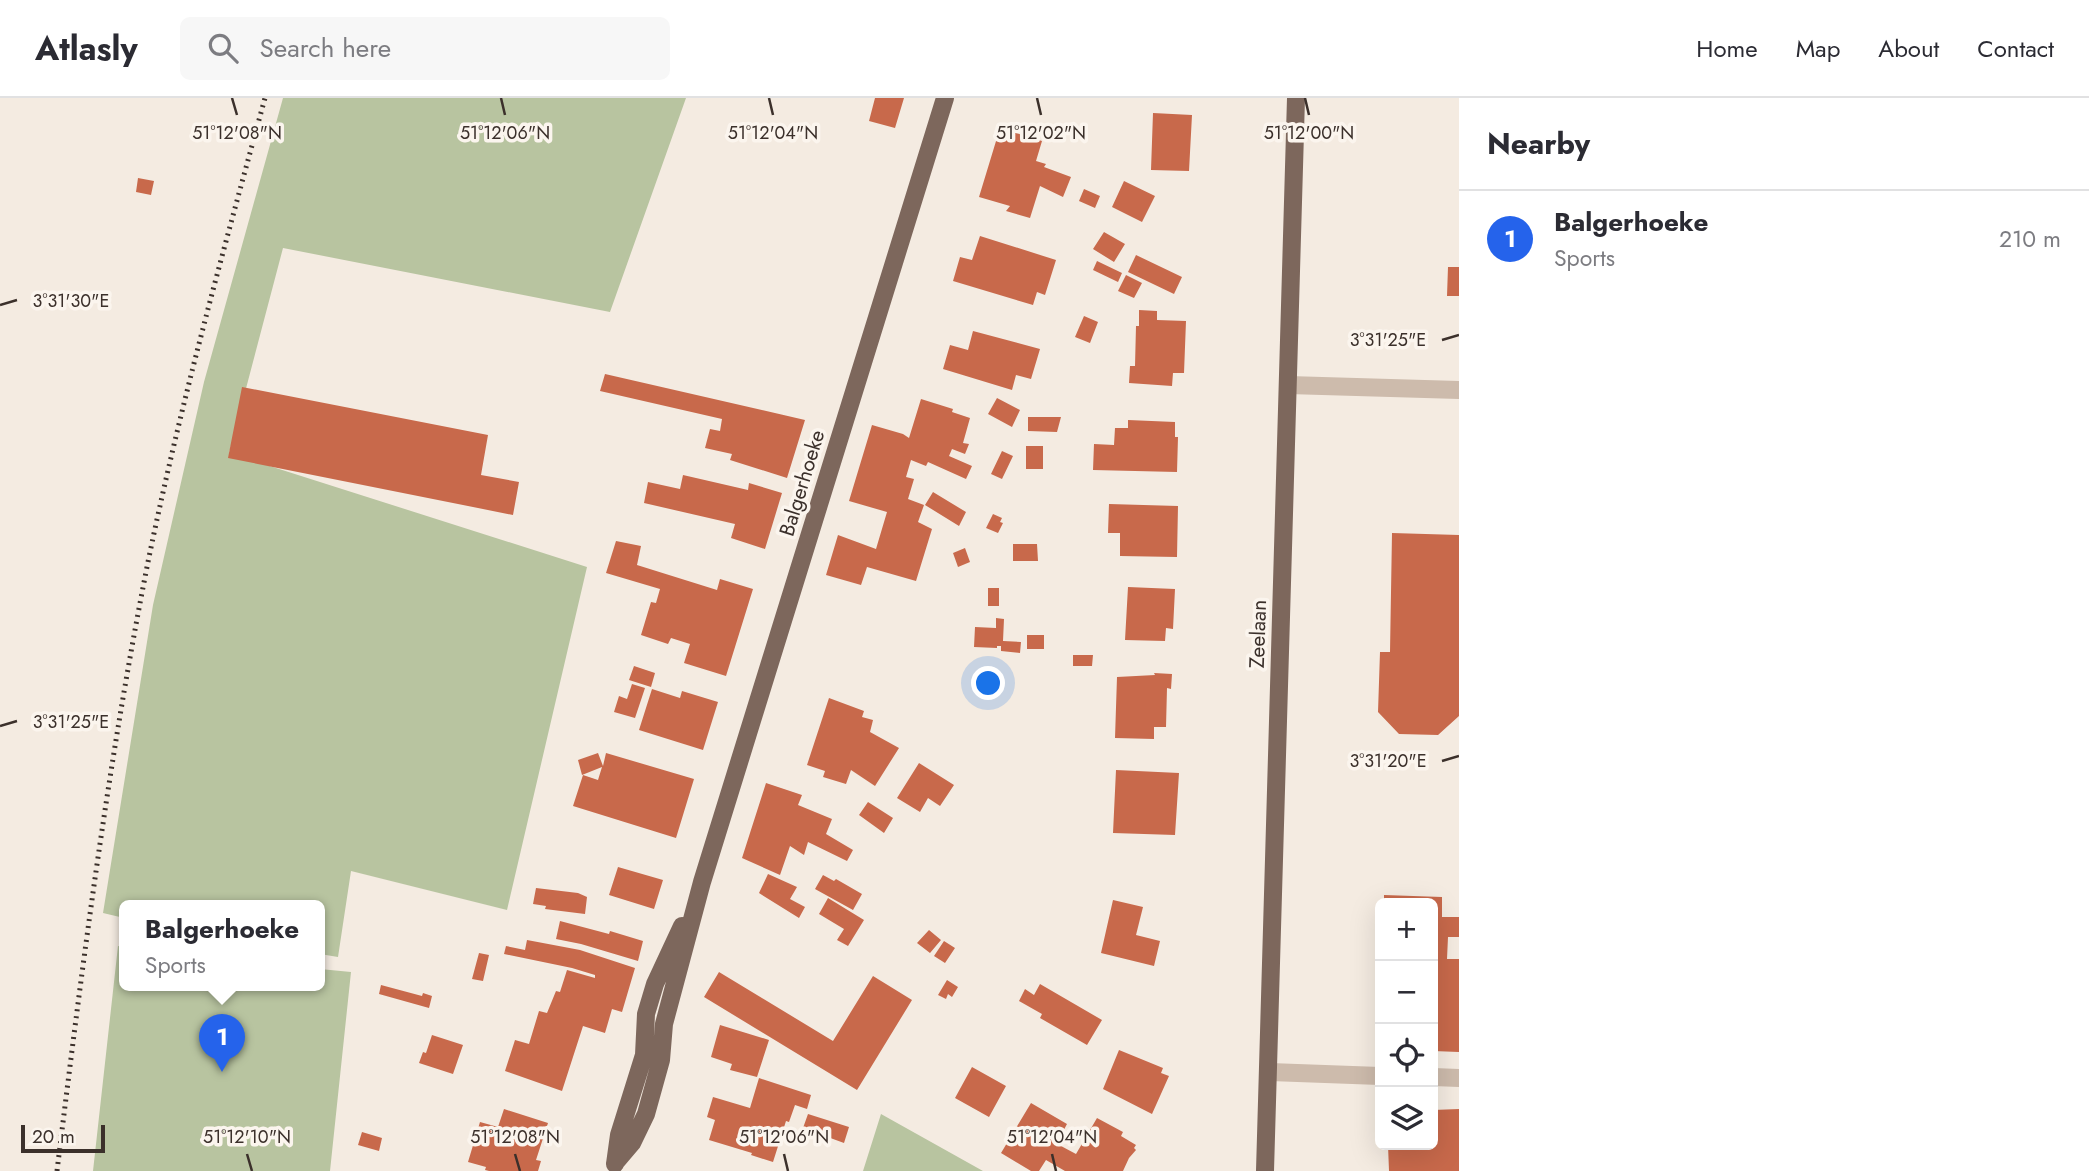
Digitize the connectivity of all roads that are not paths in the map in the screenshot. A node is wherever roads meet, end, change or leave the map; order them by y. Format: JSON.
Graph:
{"nodes":[{"id":1,"x":945,"y":98,"type":"edge"},
{"id":2,"x":1296,"y":98,"type":"edge"},
{"id":3,"x":1288,"y":385,"type":"junction"},
{"id":4,"x":1459,"y":390,"type":"edge"},
{"id":5,"x":1268,"y":1072,"type":"junction"},
{"id":6,"x":1375,"y":1076,"type":"edge"},
{"id":7,"x":1438,"y":1077,"type":"edge"},
{"id":8,"x":1459,"y":1078,"type":"edge"},
{"id":9,"x":614,"y":1167,"type":"edge"},
{"id":10,"x":1265,"y":1171,"type":"edge"}],
"edges":[{"from":1,"to":9,"type":"main road","name":"Balgerhoeke"},
{"from":2,"to":3,"type":"main road","name":"Zeelaan"},
{"from":3,"to":4,"type":"lane"},
{"from":3,"to":5,"type":"main road","name":"Zeelaan"},
{"from":5,"to":6,"type":"lane"},
{"from":5,"to":10,"type":"main road","name":"Zeelaan"},
{"from":7,"to":8,"type":"lane"}]}
